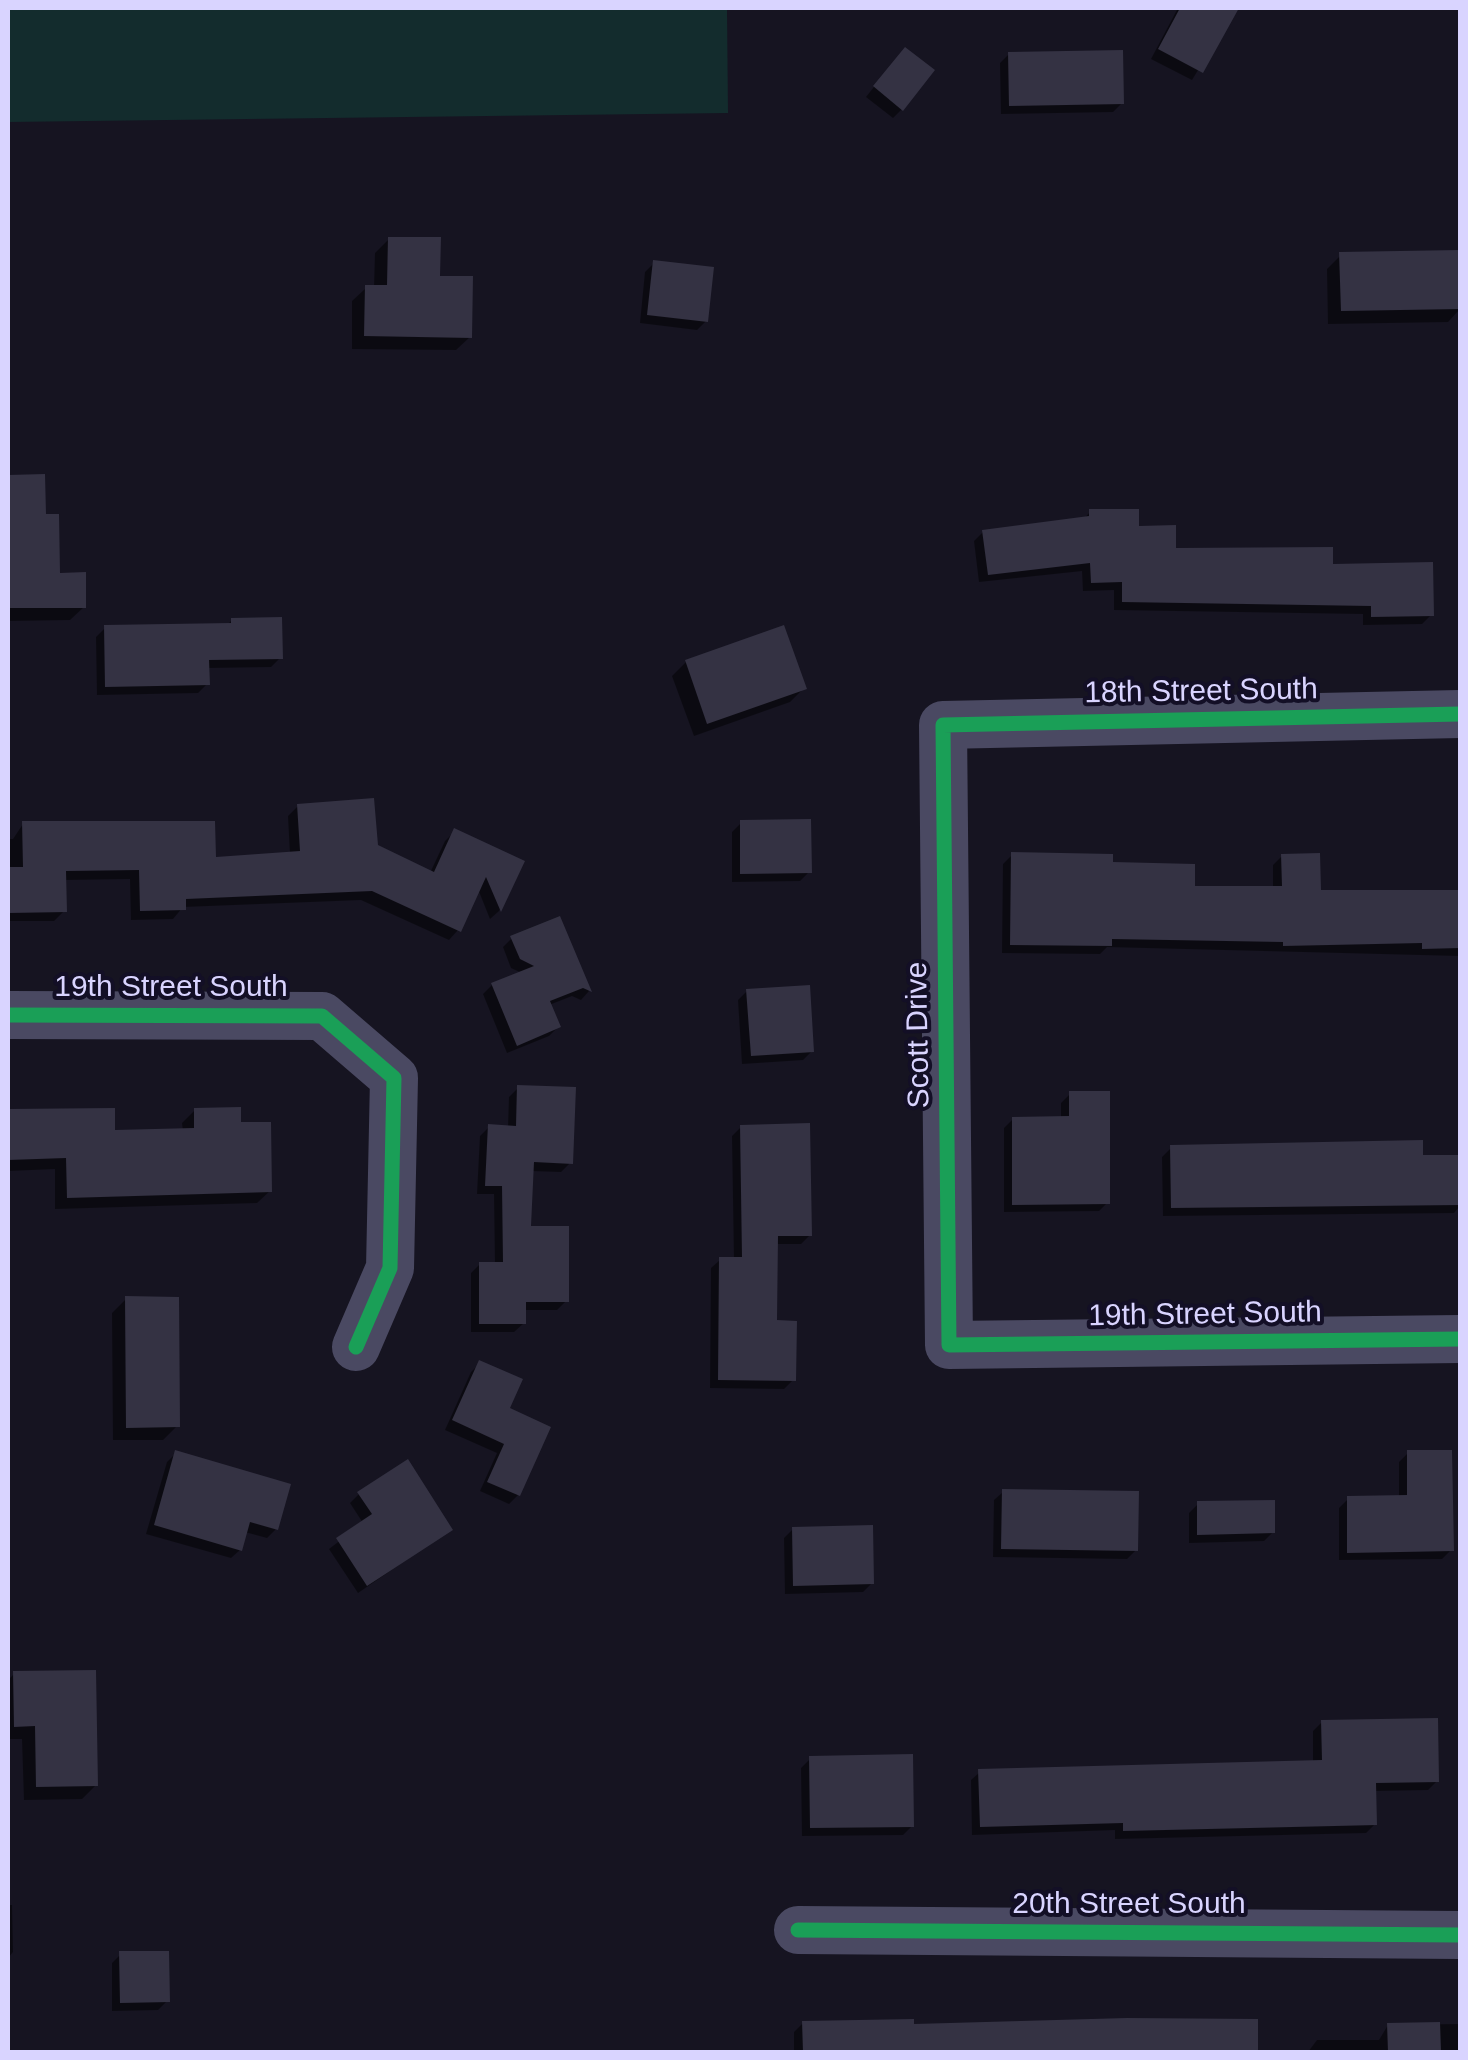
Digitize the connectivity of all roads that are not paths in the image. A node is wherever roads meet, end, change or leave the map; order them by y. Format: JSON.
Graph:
{"nodes":[{"id":1,"x":1460,"y":714,"type":"edge"},
{"id":2,"x":943,"y":724,"type":"joint"},
{"id":3,"x":8,"y":1015,"type":"edge"},
{"id":4,"x":1460,"y":1339,"type":"edge"},
{"id":5,"x":950,"y":1345,"type":"joint"},
{"id":6,"x":356,"y":1347,"type":"dead end"},
{"id":7,"x":798,"y":1930,"type":"dead end"},
{"id":8,"x":1460,"y":1935,"type":"edge"}],
"edges":[{"from":1,"to":2,"type":"street","name":"18th Street South"},
{"from":2,"to":5,"type":"street","name":"Scott Drive"},
{"from":3,"to":6,"type":"street","name":"19th Street South"},
{"from":4,"to":5,"type":"street","name":"19th Street South"},
{"from":7,"to":8,"type":"street","name":"20th Street South"}]}
